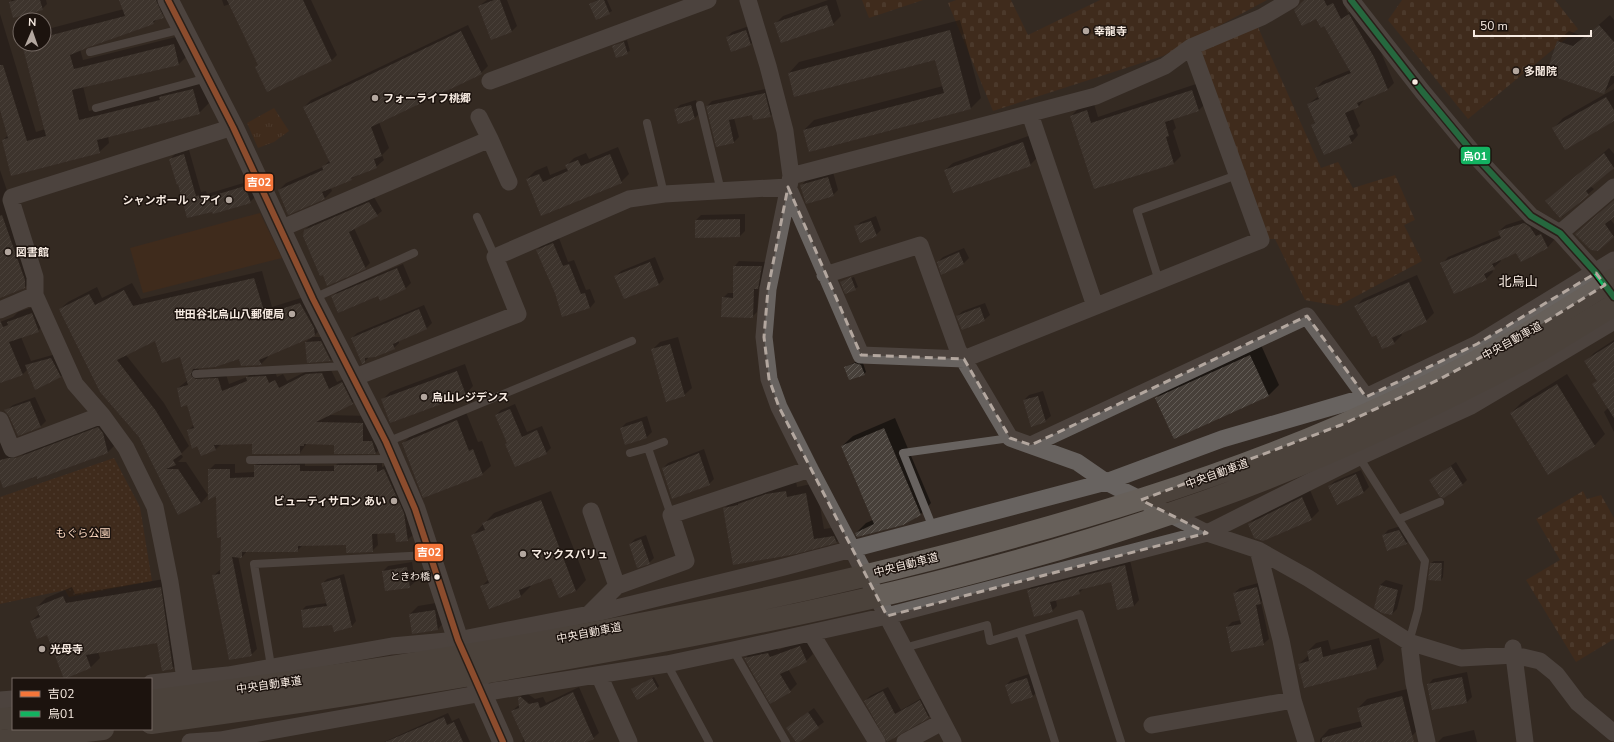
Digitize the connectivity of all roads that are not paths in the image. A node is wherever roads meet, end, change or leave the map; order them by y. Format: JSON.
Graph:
{"nodes":[{"id":1,"x":168,"y":0,"type":"edge"},
{"id":2,"x":708,"y":0,"type":"edge"},
{"id":3,"x":748,"y":0,"type":"edge"},
{"id":4,"x":1291,"y":0,"type":"edge"},
{"id":5,"x":1351,"y":0,"type":"edge"},
{"id":6,"x":182,"y":29,"type":"junction"},
{"id":7,"x":1191,"y":47,"type":"junction"},
{"id":8,"x":90,"y":52,"type":"dead end"},
{"id":9,"x":208,"y":78,"type":"junction"},
{"id":10,"x":490,"y":81,"type":"dead end"},
{"id":11,"x":700,"y":105,"type":"dead end"},
{"id":12,"x":96,"y":108,"type":"dead end"},
{"id":13,"x":1030,"y":114,"type":"junction"},
{"id":14,"x":479,"y":117,"type":"dead end"},
{"id":15,"x":648,"y":123,"type":"dead end"},
{"id":16,"x":233,"y":127,"type":"junction"},
{"id":17,"x":490,"y":139,"type":"junction"},
{"id":18,"x":1237,"y":175,"type":"junction"},
{"id":19,"x":509,"y":182,"type":"dead end"},
{"id":20,"x":789,"y":182,"type":"junction"},
{"id":21,"x":1614,"y":187,"type":"edge"},
{"id":22,"x":721,"y":191,"type":"junction"},
{"id":23,"x":664,"y":194,"type":"junction"},
{"id":24,"x":477,"y":217,"type":"dead end"},
{"id":25,"x":280,"y":229,"type":"junction"},
{"id":26,"x":1560,"y":233,"type":"junction"},
{"id":27,"x":414,"y":254,"type":"dead end"},
{"id":28,"x":495,"y":257,"type":"junction"},
{"id":29,"x":1614,"y":260,"type":"edge"},
{"id":30,"x":825,"y":275,"type":"junction"},
{"id":31,"x":1605,"y":276,"type":"edge"},
{"id":32,"x":1159,"y":281,"type":"junction"},
{"id":33,"x":35,"y":295,"type":"junction"},
{"id":34,"x":1614,"y":297,"type":"edge"},
{"id":35,"x":313,"y":299,"type":"junction"},
{"id":36,"x":1614,"y":305,"type":"edge"},
{"id":37,"x":1095,"y":306,"type":"junction"},
{"id":38,"x":0,"y":310,"type":"edge"},
{"id":39,"x":1614,"y":321,"type":"edge"},
{"id":40,"x":632,"y":341,"type":"dead end"},
{"id":41,"x":964,"y":359,"type":"junction"},
{"id":42,"x":350,"y":372,"type":"junction"},
{"id":43,"x":196,"y":374,"type":"dead end"},
{"id":44,"x":1366,"y":398,"type":"junction"},
{"id":45,"x":102,"y":415,"type":"junction"},
{"id":46,"x":0,"y":420,"type":"edge"},
{"id":47,"x":1010,"y":438,"type":"junction"},
{"id":48,"x":664,"y":442,"type":"dead end"},
{"id":49,"x":1031,"y":444,"type":"junction"},
{"id":50,"x":648,"y":448,"type":"junction"},
{"id":51,"x":390,"y":451,"type":"junction"},
{"id":52,"x":630,"y":453,"type":"dead end"},
{"id":53,"x":1359,"y":457,"type":"junction"},
{"id":54,"x":250,"y":460,"type":"dead end"},
{"id":55,"x":810,"y":469,"type":"junction"},
{"id":56,"x":1106,"y":482,"type":"junction"},
{"id":57,"x":1440,"y":502,"type":"dead end"},
{"id":58,"x":591,"y":511,"type":"dead end"},
{"id":59,"x":671,"y":515,"type":"junction"},
{"id":60,"x":1399,"y":519,"type":"junction"},
{"id":61,"x":933,"y":528,"type":"junction"},
{"id":62,"x":1207,"y":533,"type":"junction"},
{"id":63,"x":851,"y":549,"type":"junction"},
{"id":64,"x":1258,"y":550,"type":"junction"},
{"id":65,"x":430,"y":555,"type":"junction"},
{"id":66,"x":618,"y":586,"type":"junction"},
{"id":67,"x":595,"y":612,"type":"junction"},
{"id":68,"x":887,"y":616,"type":"junction"},
{"id":69,"x":1020,"y":632,"type":"junction"},
{"id":70,"x":811,"y":633,"type":"junction"},
{"id":71,"x":458,"y":640,"type":"junction"},
{"id":72,"x":1409,"y":642,"type":"junction"},
{"id":73,"x":904,"y":648,"type":"junction"},
{"id":74,"x":733,"y":650,"type":"junction"},
{"id":75,"x":1514,"y":652,"type":"junction"},
{"id":76,"x":666,"y":664,"type":"junction"},
{"id":77,"x":271,"y":666,"type":"junction"},
{"id":78,"x":599,"y":675,"type":"junction"},
{"id":79,"x":185,"y":679,"type":"junction"},
{"id":80,"x":152,"y":683,"type":"edge"},
{"id":81,"x":482,"y":693,"type":"junction"},
{"id":82,"x":12,"y":699,"type":"edge"},
{"id":83,"x":0,"y":700,"type":"edge"},
{"id":84,"x":1293,"y":700,"type":"junction"},
{"id":85,"x":152,"y":702,"type":"edge"},
{"id":86,"x":12,"y":718,"type":"edge"},
{"id":87,"x":0,"y":719,"type":"edge"},
{"id":88,"x":942,"y":722,"type":"junction"},
{"id":89,"x":152,"y":723,"type":"edge"},
{"id":90,"x":1152,"y":725,"type":"dead end"},
{"id":91,"x":18,"y":730,"type":"edge"},
{"id":92,"x":94,"y":730,"type":"edge"},
{"id":93,"x":1614,"y":733,"type":"edge"},
{"id":94,"x":0,"y":741,"type":"edge"},
{"id":95,"x":220,"y":741,"type":"edge"},
{"id":96,"x":19,"y":742,"type":"edge"},
{"id":97,"x":190,"y":742,"type":"edge"},
{"id":98,"x":503,"y":742,"type":"edge"},
{"id":99,"x":629,"y":742,"type":"edge"},
{"id":100,"x":710,"y":742,"type":"edge"},
{"id":101,"x":786,"y":742,"type":"edge"},
{"id":102,"x":877,"y":742,"type":"edge"},
{"id":103,"x":905,"y":742,"type":"edge"},
{"id":104,"x":953,"y":742,"type":"edge"},
{"id":105,"x":1055,"y":742,"type":"edge"},
{"id":106,"x":1121,"y":742,"type":"edge"},
{"id":107,"x":1306,"y":742,"type":"edge"},
{"id":108,"x":1427,"y":742,"type":"edge"},
{"id":109,"x":1525,"y":742,"type":"edge"}],
"edges":[{"from":1,"to":6,"type":"street"},
{"from":2,"to":10,"type":"street"},
{"from":3,"to":20,"type":"street"},
{"from":4,"to":7,"type":"street"},
{"from":5,"to":26,"type":"street"},
{"from":6,"to":8,"type":"lane"},
{"from":6,"to":9,"type":"street"},
{"from":7,"to":13,"type":"street"},
{"from":7,"to":18,"type":"street"},
{"from":9,"to":12,"type":"lane"},
{"from":9,"to":16,"type":"street"},
{"from":11,"to":22,"type":"lane"},
{"from":13,"to":20,"type":"street"},
{"from":13,"to":37,"type":"street"},
{"from":14,"to":17,"type":"street"},
{"from":15,"to":23,"type":"lane"},
{"from":16,"to":25,"type":"street"},
{"from":16,"to":33,"type":"street"},
{"from":17,"to":19,"type":"street"},
{"from":17,"to":25,"type":"street"},
{"from":18,"to":32,"type":"street"},
{"from":18,"to":32,"type":"lane"},
{"from":20,"to":22,"type":"street"},
{"from":20,"to":30,"type":"street"},
{"from":20,"to":55,"type":"street"},
{"from":21,"to":26,"type":"street"},
{"from":22,"to":23,"type":"street"},
{"from":23,"to":28,"type":"street"},
{"from":24,"to":28,"type":"lane"},
{"from":25,"to":35,"type":"street"},
{"from":26,"to":31,"type":"street"},
{"from":27,"to":35,"type":"lane"},
{"from":28,"to":42,"type":"street"},
{"from":29,"to":31,"type":"street"},
{"from":30,"to":41,"type":"street"},
{"from":30,"to":41,"type":"street"},
{"from":31,"to":34,"type":"street"},
{"from":31,"to":44,"type":"street"},
{"from":31,"to":85,"type":"highway","name":"中央自動車道","bridge":true},
{"from":32,"to":37,"type":"street"},
{"from":33,"to":38,"type":"street"},
{"from":33,"to":45,"type":"street"},
{"from":35,"to":42,"type":"street"},
{"from":36,"to":89,"type":"highway","name":"中央自動車道","bridge":true},
{"from":37,"to":41,"type":"street"},
{"from":39,"to":53,"type":"street"},
{"from":40,"to":51,"type":"lane"},
{"from":41,"to":47,"type":"street"},
{"from":42,"to":43,"type":"lane"},
{"from":42,"to":51,"type":"street"},
{"from":44,"to":49,"type":"street"},
{"from":44,"to":56,"type":"street"},
{"from":45,"to":46,"type":"street"},
{"from":45,"to":79,"type":"street"},
{"from":47,"to":49,"type":"street"},
{"from":47,"to":61,"type":"lane"},
{"from":48,"to":50,"type":"lane"},
{"from":49,"to":56,"type":"street"},
{"from":50,"to":52,"type":"lane"},
{"from":50,"to":59,"type":"lane"},
{"from":51,"to":54,"type":"lane"},
{"from":51,"to":65,"type":"street"},
{"from":53,"to":60,"type":"lane"},
{"from":53,"to":62,"type":"street"},
{"from":55,"to":59,"type":"street"},
{"from":55,"to":63,"type":"street"},
{"from":56,"to":61,"type":"street"},
{"from":56,"to":62,"type":"street"},
{"from":57,"to":60,"type":"lane"},
{"from":58,"to":66,"type":"street"},
{"from":59,"to":66,"type":"street"},
{"from":60,"to":72,"type":"lane"},
{"from":61,"to":63,"type":"street"},
{"from":62,"to":64,"type":"street"},
{"from":62,"to":68,"type":"street"},
{"from":63,"to":67,"type":"street"},
{"from":63,"to":68,"type":"street"},
{"from":64,"to":72,"type":"street"},
{"from":64,"to":84,"type":"street"},
{"from":65,"to":71,"type":"street"},
{"from":65,"to":77,"type":"lane"},
{"from":66,"to":67,"type":"street"},
{"from":67,"to":71,"type":"street"},
{"from":68,"to":70,"type":"street"},
{"from":68,"to":73,"type":"street"},
{"from":69,"to":73,"type":"lane"},
{"from":69,"to":105,"type":"lane"},
{"from":69,"to":106,"type":"lane"},
{"from":70,"to":74,"type":"street"},
{"from":70,"to":102,"type":"street"},
{"from":71,"to":77,"type":"street"},
{"from":71,"to":81,"type":"street"},
{"from":72,"to":75,"type":"street"},
{"from":72,"to":108,"type":"street"},
{"from":73,"to":88,"type":"street"},
{"from":74,"to":76,"type":"street"},
{"from":74,"to":101,"type":"lane"},
{"from":75,"to":93,"type":"street"},
{"from":75,"to":109,"type":"street"},
{"from":76,"to":78,"type":"street"},
{"from":76,"to":100,"type":"lane"},
{"from":77,"to":79,"type":"street"},
{"from":78,"to":81,"type":"street"},
{"from":78,"to":99,"type":"street"},
{"from":79,"to":80,"type":"street"},
{"from":81,"to":95,"type":"street"},
{"from":81,"to":98,"type":"street"},
{"from":82,"to":83,"type":"street"},
{"from":84,"to":90,"type":"street"},
{"from":84,"to":107,"type":"street"},
{"from":86,"to":87,"type":"highway"},
{"from":88,"to":103,"type":"street"},
{"from":88,"to":104,"type":"street"},
{"from":91,"to":96,"type":"street"},
{"from":92,"to":94,"type":"highway","bridge":true},
{"from":95,"to":97,"type":"street"}]}
